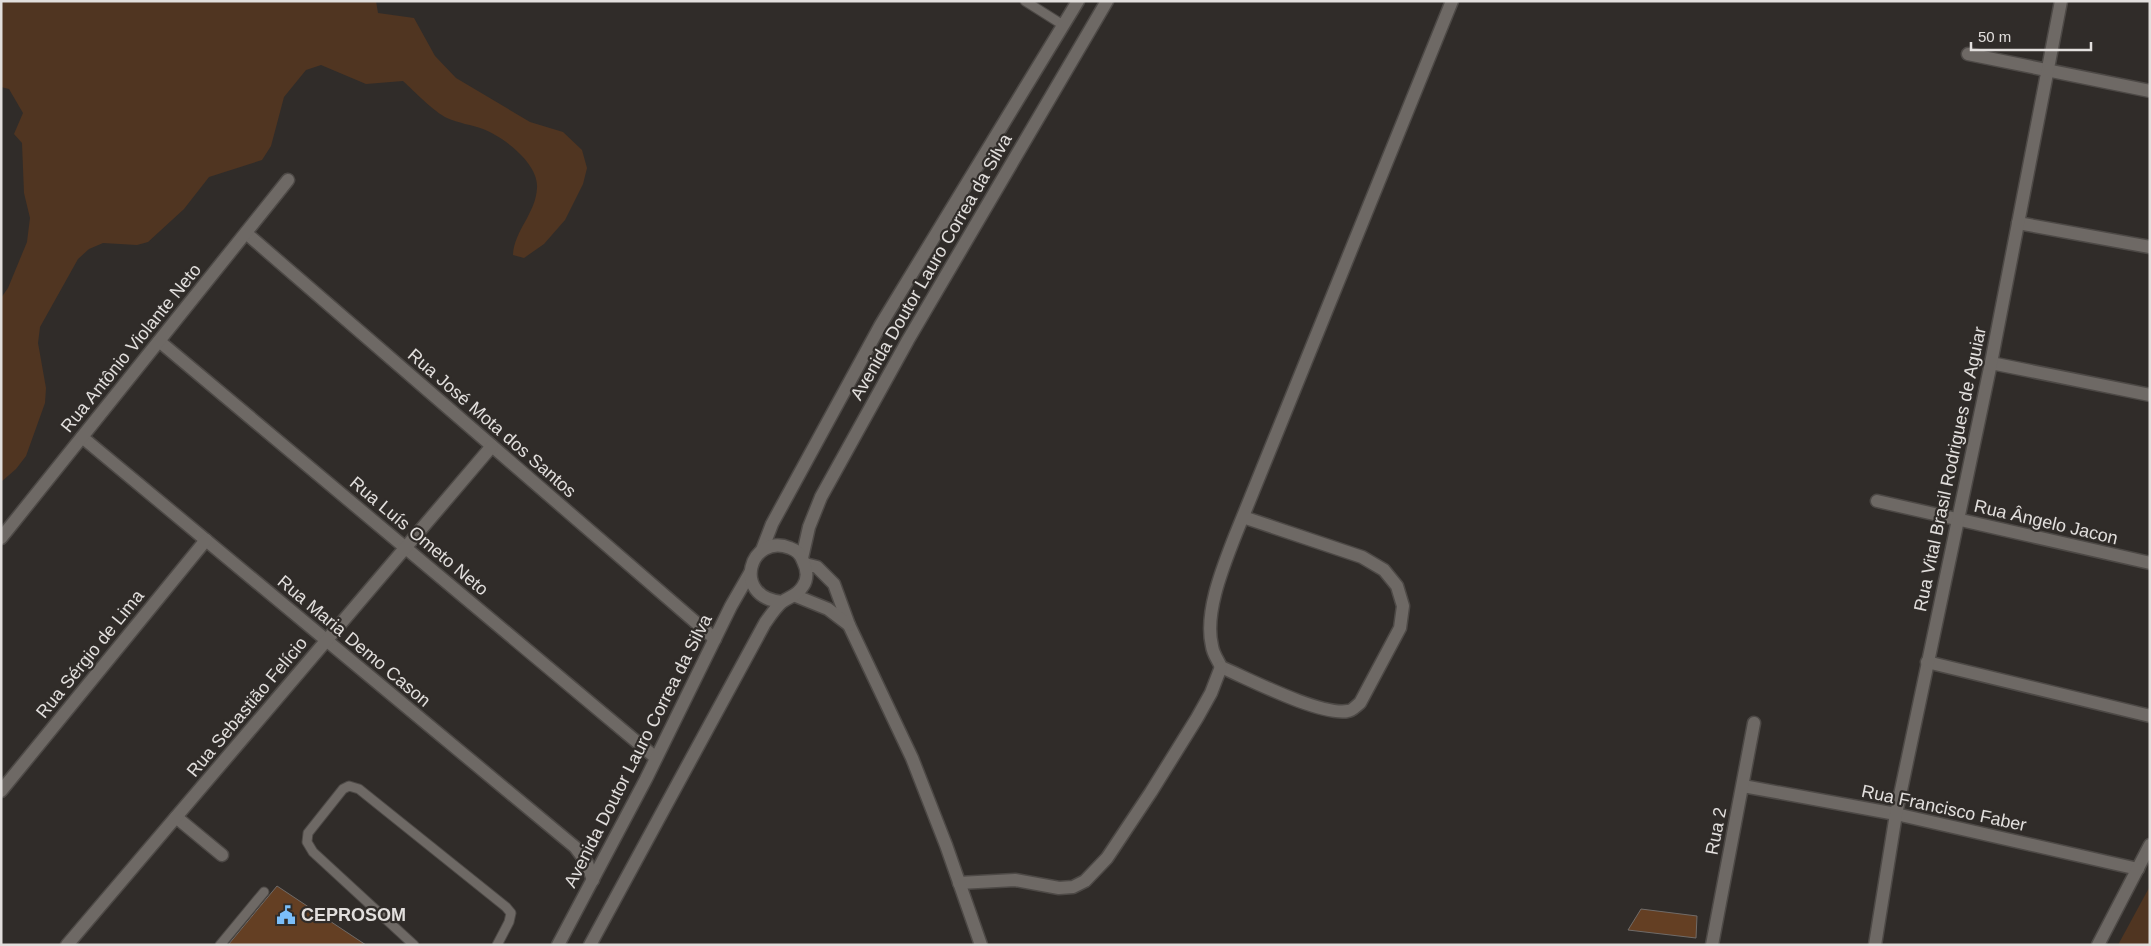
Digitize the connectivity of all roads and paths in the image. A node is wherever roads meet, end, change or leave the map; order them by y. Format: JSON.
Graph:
{"nodes":[{"id":1,"x":1025,"y":1,"type":"edge"},
{"id":2,"x":1078,"y":1,"type":"edge"},
{"id":3,"x":1107,"y":1,"type":"edge"},
{"id":4,"x":1452,"y":1,"type":"edge"},
{"id":5,"x":2061,"y":1,"type":"edge"},
{"id":6,"x":1064,"y":25,"type":"junction"},
{"id":7,"x":1968,"y":54,"type":"dead end"},
{"id":8,"x":2048,"y":70,"type":"junction"},
{"id":9,"x":2150,"y":91,"type":"edge"},
{"id":10,"x":288,"y":180,"type":"dead end"},
{"id":11,"x":2018,"y":223,"type":"junction"},
{"id":12,"x":246,"y":233,"type":"junction"},
{"id":13,"x":2150,"y":247,"type":"edge"},
{"id":14,"x":159,"y":341,"type":"junction"},
{"id":15,"x":1991,"y":363,"type":"junction"},
{"id":16,"x":2150,"y":395,"type":"edge"},
{"id":17,"x":82,"y":437,"type":"junction"},
{"id":18,"x":492,"y":446,"type":"junction"},
{"id":19,"x":1877,"y":501,"type":"dead end"},
{"id":20,"x":1243,"y":517,"type":"junction"},
{"id":21,"x":1958,"y":520,"type":"junction"},
{"id":22,"x":1,"y":538,"type":"edge"},
{"id":23,"x":206,"y":540,"type":"junction"},
{"id":24,"x":405,"y":548,"type":"junction"},
{"id":25,"x":762,"y":550,"type":"junction"},
{"id":26,"x":804,"y":561,"type":"junction"},
{"id":27,"x":2150,"y":563,"type":"edge"},
{"id":28,"x":750,"y":573,"type":"junction"},
{"id":29,"x":796,"y":596,"type":"junction"},
{"id":30,"x":782,"y":602,"type":"junction"},
{"id":31,"x":850,"y":625,"type":"junction"},
{"id":32,"x":715,"y":639,"type":"junction"},
{"id":33,"x":326,"y":640,"type":"junction"},
{"id":34,"x":1927,"y":662,"type":"junction"},
{"id":35,"x":1221,"y":667,"type":"junction"},
{"id":36,"x":2150,"y":716,"type":"edge"},
{"id":37,"x":1754,"y":723,"type":"dead end"},
{"id":38,"x":656,"y":758,"type":"junction"},
{"id":39,"x":1743,"y":786,"type":"junction"},
{"id":40,"x":1,"y":791,"type":"edge"},
{"id":41,"x":1896,"y":814,"type":"junction"},
{"id":42,"x":176,"y":817,"type":"junction"},
{"id":43,"x":2150,"y":845,"type":"edge"},
{"id":44,"x":222,"y":855,"type":"dead end"},
{"id":45,"x":2138,"y":869,"type":"junction"},
{"id":46,"x":593,"y":880,"type":"junction"},
{"id":47,"x":959,"y":883,"type":"junction"},
{"id":48,"x":264,"y":892,"type":"dead end"},
{"id":49,"x":67,"y":945,"type":"edge"},
{"id":50,"x":220,"y":945,"type":"edge"},
{"id":51,"x":414,"y":945,"type":"edge"},
{"id":52,"x":497,"y":945,"type":"edge"},
{"id":53,"x":558,"y":945,"type":"edge"},
{"id":54,"x":590,"y":945,"type":"edge"},
{"id":55,"x":981,"y":945,"type":"edge"},
{"id":56,"x":1712,"y":945,"type":"edge"},
{"id":57,"x":1875,"y":945,"type":"edge"},
{"id":58,"x":2098,"y":945,"type":"edge"}],
"edges":[{"from":1,"to":6,"type":"lane"},
{"from":2,"to":6,"type":"street","name":"Avenida Doutor Lauro Correa da Silva"},
{"from":3,"to":26,"type":"street","name":"Avenida Doutor Lauro Correa da Silva"},
{"from":4,"to":20,"type":"street"},
{"from":5,"to":8,"type":"street","name":"Rua Vital Brasil Rodrigues de Aguiar"},
{"from":6,"to":25,"type":"street","name":"Avenida Doutor Lauro Correa da Silva"},
{"from":7,"to":8,"type":"street"},
{"from":8,"to":9,"type":"street"},
{"from":8,"to":11,"type":"street","name":"Rua Vital Brasil Rodrigues de Aguiar"},
{"from":10,"to":12,"type":"street","name":"Rua Antônio Violante Neto"},
{"from":11,"to":13,"type":"street"},
{"from":11,"to":15,"type":"street","name":"Rua Vital Brasil Rodrigues de Aguiar"},
{"from":12,"to":14,"type":"street","name":"Rua Antônio Violante Neto"},
{"from":12,"to":18,"type":"street","name":"Rua José Mota dos Santos"},
{"from":14,"to":17,"type":"street","name":"Rua Antônio Violante Neto"},
{"from":14,"to":24,"type":"street","name":"Rua Luís Ometo Neto"},
{"from":15,"to":16,"type":"street"},
{"from":15,"to":21,"type":"street","name":"Rua Vital Brasil Rodrigues de Aguiar"},
{"from":17,"to":22,"type":"street","name":"Rua Antônio Violante Neto"},
{"from":17,"to":23,"type":"street","name":"Rua Maria Demo Cason"},
{"from":18,"to":24,"type":"street","name":"Rua Sebastião Felício"},
{"from":18,"to":32,"type":"street","name":"Rua José Mota dos Santos"},
{"from":19,"to":21,"type":"street","name":"Rua Ângelo Jacon"},
{"from":20,"to":35,"type":"street"},
{"from":20,"to":35,"type":"street"},
{"from":21,"to":27,"type":"street","name":"Rua Ângelo Jacon"},
{"from":21,"to":34,"type":"street","name":"Rua Vital Brasil Rodrigues de Aguiar"},
{"from":23,"to":33,"type":"street","name":"Rua Maria Demo Cason"},
{"from":23,"to":40,"type":"street","name":"Rua Sérgio de Lima"},
{"from":24,"to":33,"type":"street","name":"Rua Sebastião Felício"},
{"from":24,"to":38,"type":"street","name":"Rua Luís Ometo Neto"},
{"from":25,"to":26,"type":"street"},
{"from":25,"to":28,"type":"street"},
{"from":26,"to":29,"type":"street"},
{"from":26,"to":31,"type":"street"},
{"from":28,"to":30,"type":"street"},
{"from":28,"to":32,"type":"street","name":"Avenida Doutor Lauro Correa da Silva"},
{"from":29,"to":30,"type":"street"},
{"from":29,"to":31,"type":"street"},
{"from":30,"to":54,"type":"street"},
{"from":31,"to":47,"type":"street"},
{"from":32,"to":38,"type":"street","name":"Avenida Doutor Lauro Correa da Silva"},
{"from":33,"to":42,"type":"street","name":"Rua Sebastião Felício"},
{"from":33,"to":46,"type":"street","name":"Rua Maria Demo Cason"},
{"from":34,"to":36,"type":"street"},
{"from":34,"to":41,"type":"street","name":"Rua Vital Brasil Rodrigues de Aguiar"},
{"from":35,"to":47,"type":"street"},
{"from":37,"to":39,"type":"street","name":"Rua 2"},
{"from":38,"to":46,"type":"street","name":"Avenida Doutor Lauro Correa da Silva"},
{"from":39,"to":41,"type":"street","name":"Rua Francisco Faber"},
{"from":39,"to":56,"type":"street","name":"Rua 2"},
{"from":41,"to":45,"type":"street","name":"Rua Francisco Faber"},
{"from":41,"to":57,"type":"street","name":"Rua Vital Brasil Rodrigues de Aguiar"},
{"from":42,"to":44,"type":"street"},
{"from":42,"to":49,"type":"street","name":"Rua Sebastião Felício"},
{"from":43,"to":45,"type":"street"},
{"from":45,"to":58,"type":"street"},
{"from":46,"to":53,"type":"street","name":"Avenida Doutor Lauro Correa da Silva"},
{"from":47,"to":55,"type":"street"},
{"from":48,"to":50,"type":"lane"},
{"from":51,"to":52,"type":"lane"}]}
